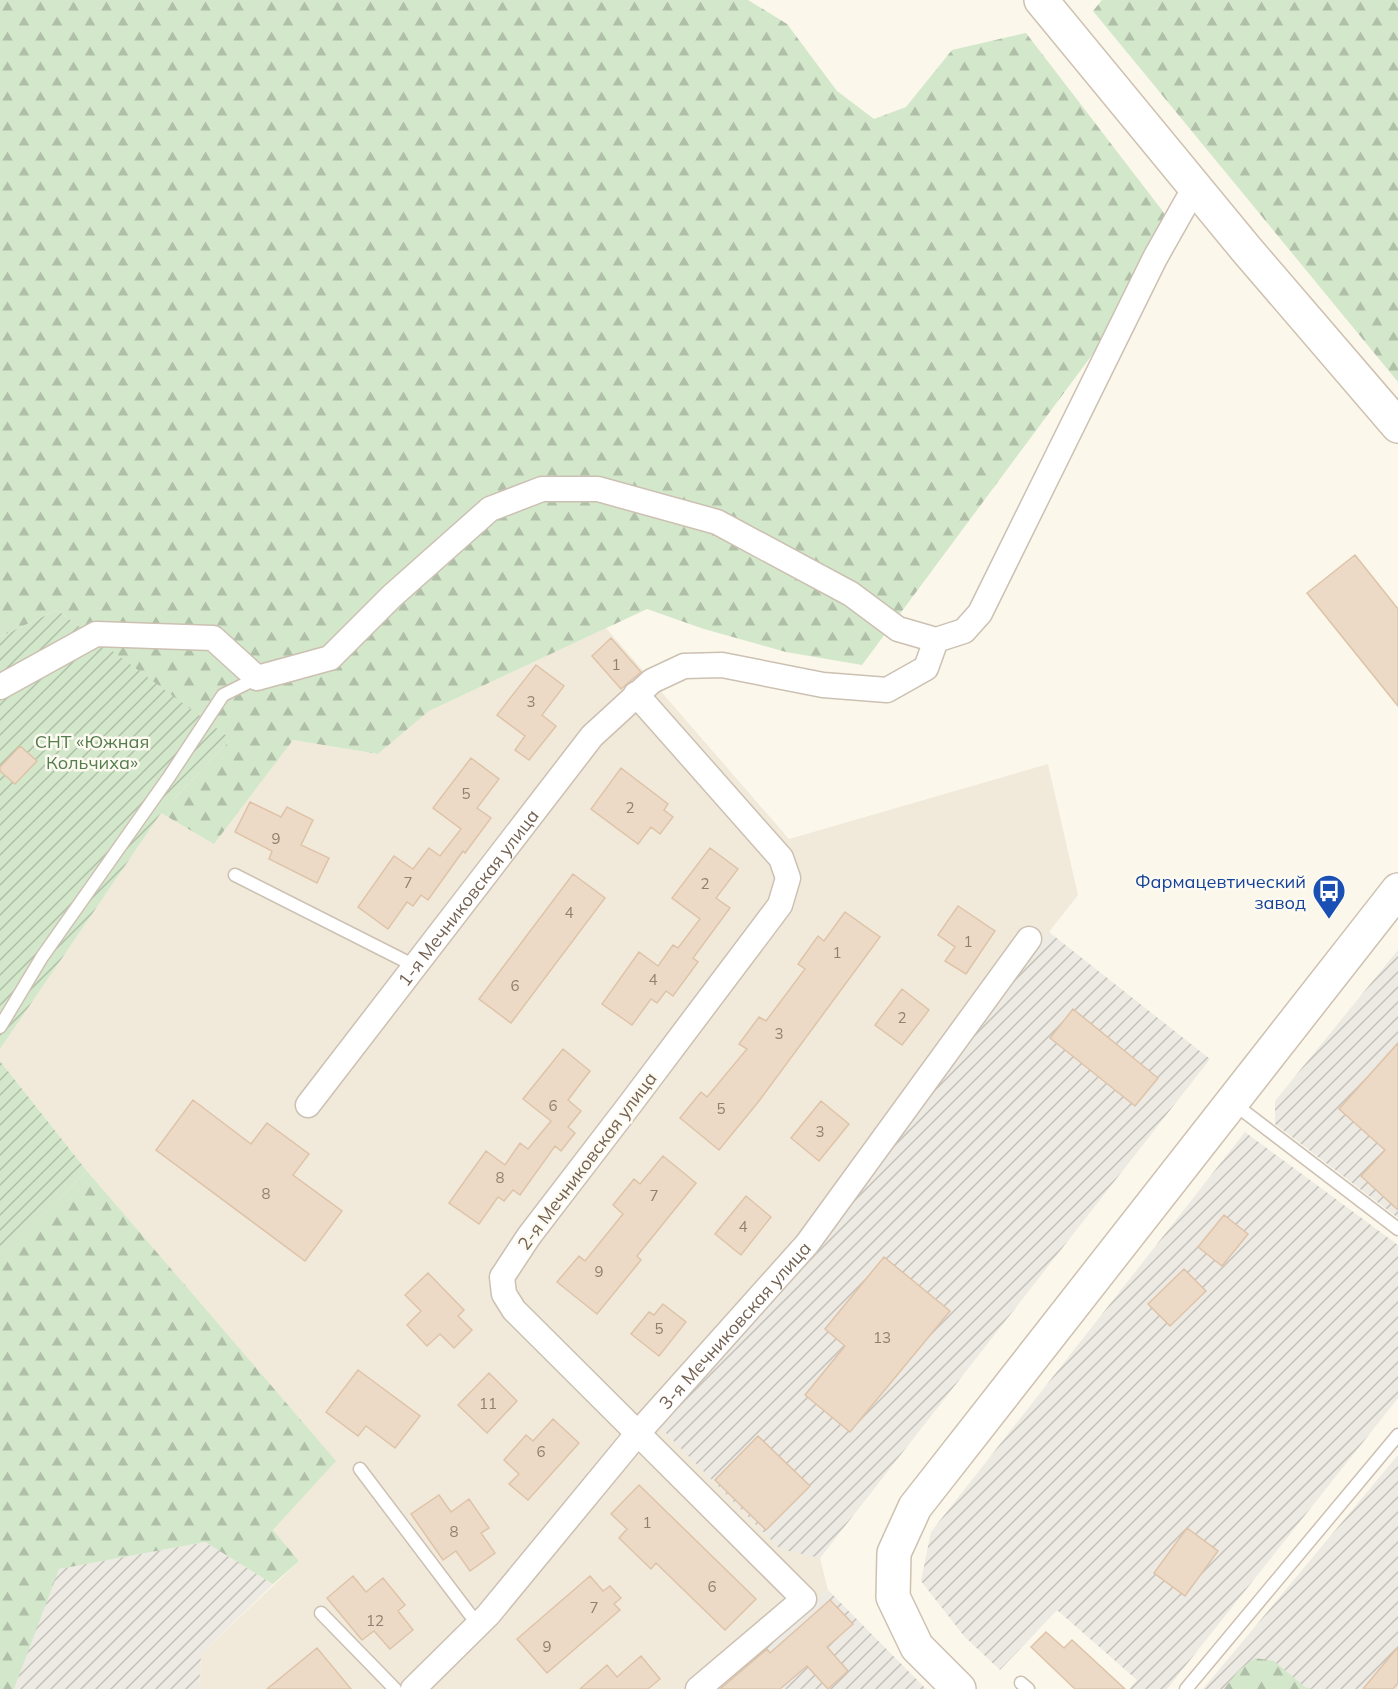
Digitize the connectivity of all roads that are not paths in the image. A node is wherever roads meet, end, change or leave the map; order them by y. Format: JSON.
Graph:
{"nodes":[{"id":1,"x":1041,"y":0,"type":"edge"},
{"id":2,"x":1195,"y":187,"type":"junction"},
{"id":3,"x":1398,"y":426,"type":"edge"},
{"id":4,"x":936,"y":640,"type":"junction"},
{"id":5,"x":257,"y":678,"type":"junction"},
{"id":6,"x":0,"y":687,"type":"edge"},
{"id":7,"x":636,"y":694,"type":"junction"},
{"id":8,"x":235,"y":875,"type":"dead end"},
{"id":9,"x":1398,"y":890,"type":"edge"},
{"id":10,"x":1029,"y":939,"type":"dead end"},
{"id":11,"x":415,"y":966,"type":"junction"},
{"id":12,"x":0,"y":1027,"type":"edge"},
{"id":13,"x":1232,"y":1102,"type":"junction"},
{"id":14,"x":308,"y":1105,"type":"dead end"},
{"id":15,"x":1398,"y":1229,"type":"edge"},
{"id":16,"x":638,"y":1433,"type":"junction"},
{"id":17,"x":1398,"y":1435,"type":"edge"},
{"id":18,"x":360,"y":1469,"type":"dead end"},
{"id":19,"x":321,"y":1613,"type":"dead end"},
{"id":20,"x":478,"y":1625,"type":"junction"},
{"id":21,"x":394,"y":1689,"type":"edge"},
{"id":22,"x":413,"y":1689,"type":"edge"},
{"id":23,"x":698,"y":1689,"type":"edge"},
{"id":24,"x":959,"y":1689,"type":"edge"},
{"id":25,"x":1186,"y":1689,"type":"edge"}],
"edges":[{"from":1,"to":2,"type":"main road"},
{"from":2,"to":3,"type":"main road"},
{"from":2,"to":4,"type":"street"},
{"from":4,"to":5,"type":"street"},
{"from":4,"to":7,"type":"street","name":"1-я Мечниковская улица"},
{"from":5,"to":6,"type":"street"},
{"from":5,"to":12,"type":"lane"},
{"from":7,"to":11,"type":"street","name":"1-я Мечниковская улица"},
{"from":7,"to":16,"type":"street","name":"2-я Мечниковская улица"},
{"from":8,"to":11,"type":"lane"},
{"from":9,"to":13,"type":"main road"},
{"from":10,"to":16,"type":"street","name":"3-я Мечниковская улица"},
{"from":11,"to":14,"type":"street","name":"1-я Мечниковская улица"},
{"from":13,"to":15,"type":"lane"},
{"from":13,"to":24,"type":"main road"},
{"from":16,"to":20,"type":"street","name":"3-я Мечниковская улица"},
{"from":16,"to":23,"type":"street","name":"2-я Мечниковская улица"},
{"from":17,"to":25,"type":"lane"},
{"from":18,"to":20,"type":"lane"},
{"from":19,"to":21,"type":"lane"},
{"from":20,"to":22,"type":"street","name":"3-я Мечниковская улица"}]}
